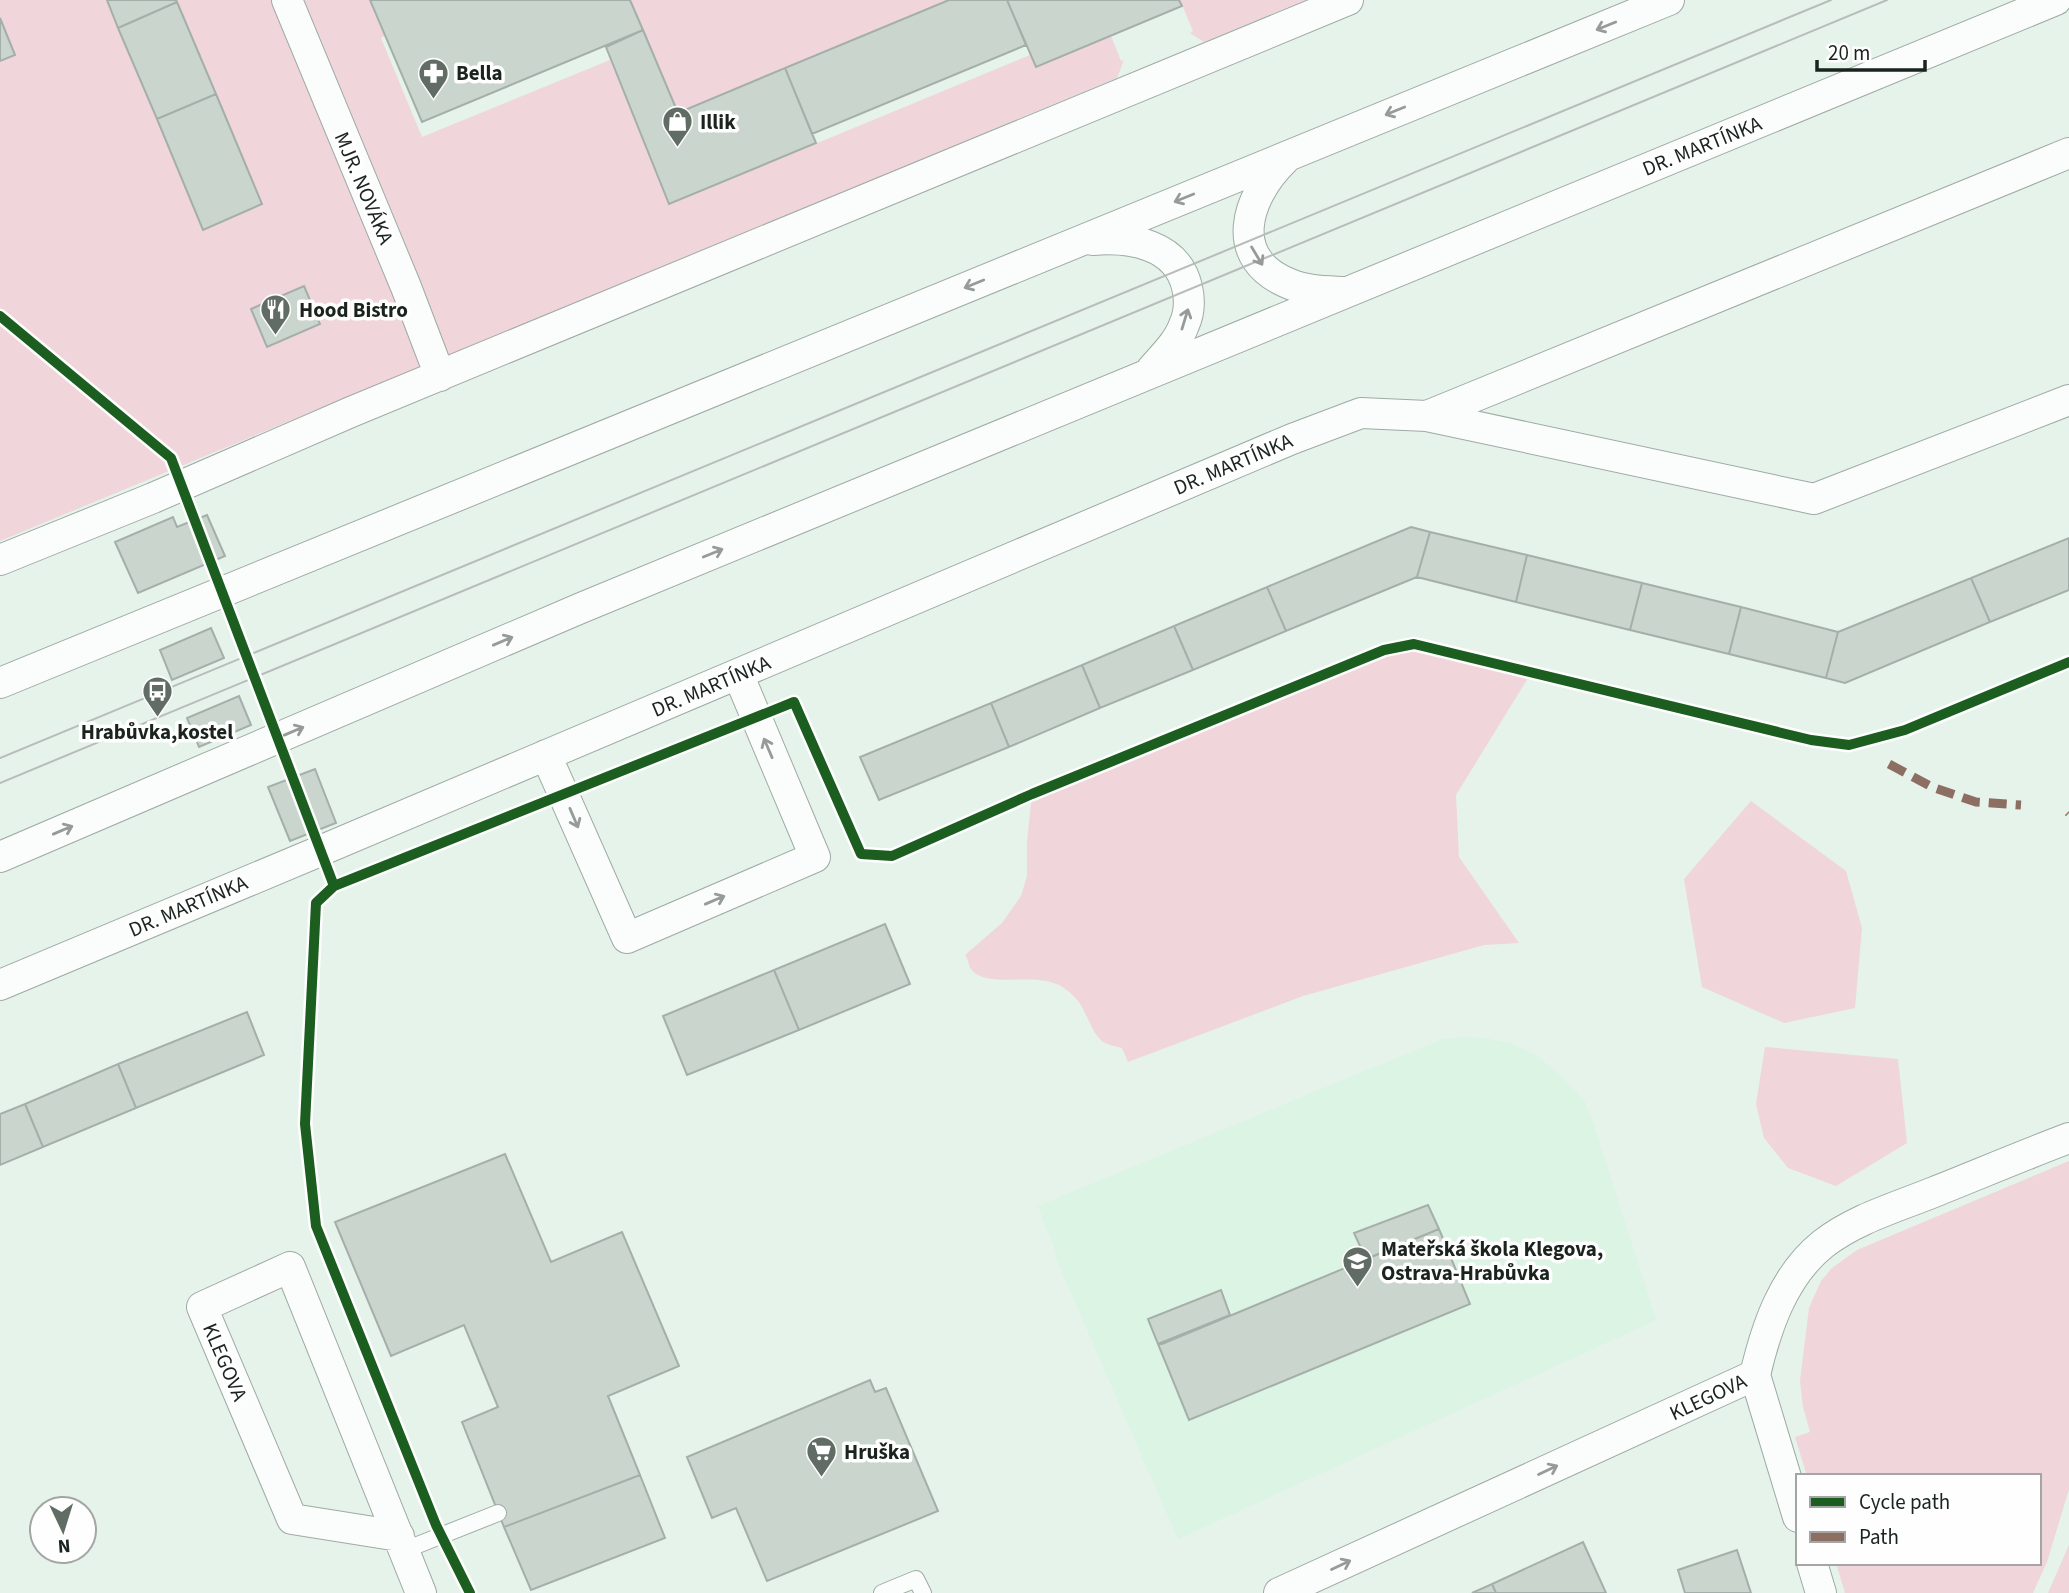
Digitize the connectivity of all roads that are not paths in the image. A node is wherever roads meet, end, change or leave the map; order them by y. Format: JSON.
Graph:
{"nodes":[{"id":1,"x":287,"y":0,"type":"edge"},
{"id":2,"x":1348,"y":0,"type":"edge"},
{"id":3,"x":1669,"y":0,"type":"edge"},
{"id":4,"x":2056,"y":0,"type":"edge"},
{"id":5,"x":2069,"y":153,"type":"edge"},
{"id":6,"x":1290,"y":154,"type":"junction"},
{"id":7,"x":1076,"y":242,"type":"junction"},
{"id":8,"x":1348,"y":292,"type":"junction"},
{"id":9,"x":1147,"y":374,"type":"junction"},
{"id":10,"x":440,"y":376,"type":"junction"},
{"id":11,"x":2069,"y":400,"type":"edge"},
{"id":12,"x":1427,"y":416,"type":"junction"},
{"id":13,"x":0,"y":560,"type":"edge"},
{"id":14,"x":738,"y":674,"type":"junction"},
{"id":15,"x":0,"y":684,"type":"edge"},
{"id":16,"x":546,"y":755,"type":"junction"},
{"id":17,"x":0,"y":857,"type":"edge"},
{"id":18,"x":0,"y":985,"type":"edge"},
{"id":19,"x":2069,"y":1138,"type":"edge"},
{"id":20,"x":1755,"y":1376,"type":"junction"},
{"id":21,"x":1796,"y":1510,"type":"edge"},
{"id":22,"x":498,"y":1513,"type":"dead end"},
{"id":23,"x":402,"y":1543,"type":"junction"},
{"id":24,"x":1813,"y":1565,"type":"edge"},
{"id":25,"x":421,"y":1593,"type":"edge"},
{"id":26,"x":882,"y":1593,"type":"edge"},
{"id":27,"x":923,"y":1593,"type":"edge"},
{"id":28,"x":1279,"y":1593,"type":"edge"},
{"id":29,"x":1821,"y":1593,"type":"edge"}],
"edges":[{"from":1,"to":10,"type":"street","name":"MJR. NOVÁKA"},
{"from":2,"to":10,"type":"street"},
{"from":3,"to":6,"type":"street","name":"DR. MARTÍNKA","one_way":true},
{"from":4,"to":8,"type":"street","name":"DR. MARTÍNKA"},
{"from":5,"to":12,"type":"street","name":"DR. MARTÍNKA"},
{"from":6,"to":7,"type":"street","name":"DR. MARTÍNKA","one_way":true},
{"from":6,"to":8,"type":"street","name":"DR. MARTÍNKA","one_way":true},
{"from":9,"to":7,"type":"street","name":"DR. MARTÍNKA","one_way":true},
{"from":7,"to":15,"type":"street","name":"DR. MARTÍNKA","one_way":true},
{"from":8,"to":9,"type":"street","name":"DR. MARTÍNKA"},
{"from":17,"to":9,"type":"street","name":"DR. MARTÍNKA","one_way":true},
{"from":10,"to":13,"type":"street"},
{"from":11,"to":12,"type":"street","name":"DR. MARTÍNKA"},
{"from":12,"to":14,"type":"street","name":"DR. MARTÍNKA"},
{"from":14,"to":16,"type":"street","name":"DR. MARTÍNKA"},
{"from":16,"to":14,"type":"street","one_way":true},
{"from":16,"to":18,"type":"street","name":"DR. MARTÍNKA"},
{"from":19,"to":20,"type":"street","name":"KLEGOVA"},
{"from":20,"to":21,"type":"street"},
{"from":28,"to":20,"type":"street","name":"KLEGOVA","one_way":true},
{"from":22,"to":23,"type":"lane"},
{"from":23,"to":23,"type":"street","name":"KLEGOVA"},
{"from":23,"to":25,"type":"street","name":"KLEGOVA"},
{"from":24,"to":29,"type":"street"},
{"from":26,"to":27,"type":"lane"}]}
